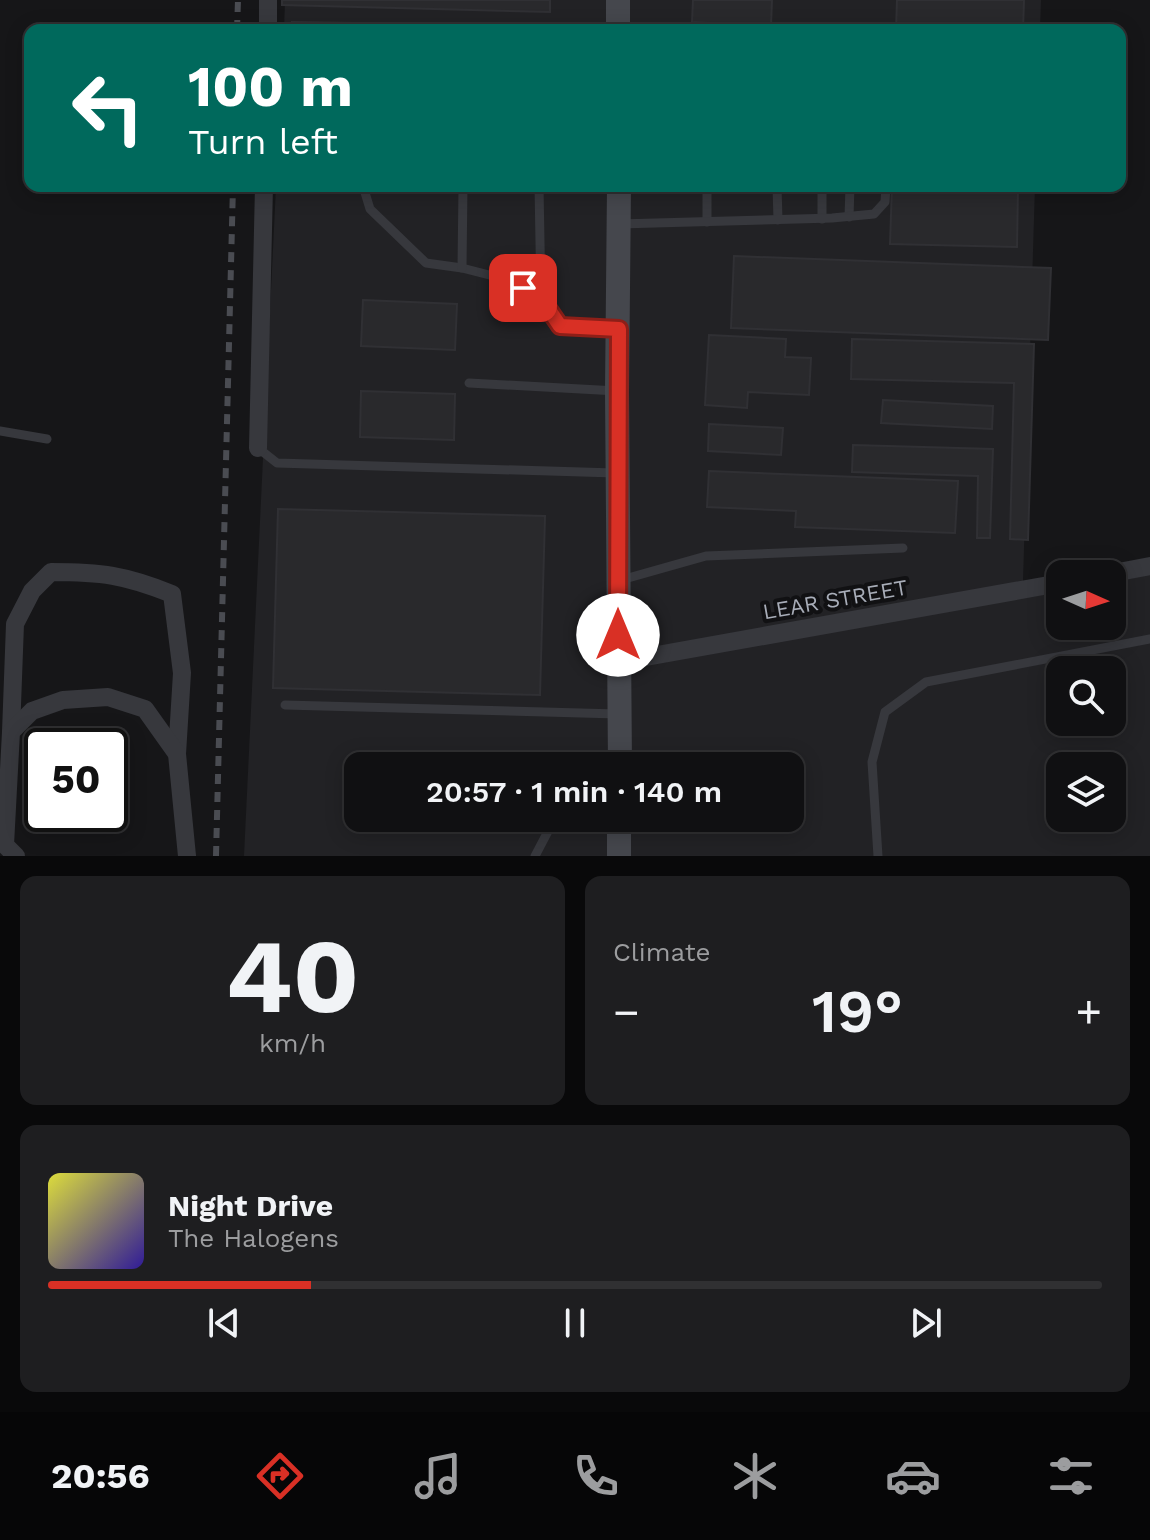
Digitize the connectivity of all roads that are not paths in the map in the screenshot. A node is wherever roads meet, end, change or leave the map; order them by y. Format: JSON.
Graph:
{"nodes":[{"id":1,"x":268,"y":0,"type":"edge"},
{"id":2,"x":618,"y":0,"type":"edge"},
{"id":3,"x":268,"y":24,"type":"edge"},
{"id":4,"x":618,"y":24,"type":"edge"},
{"id":5,"x":264,"y":192,"type":"edge"},
{"id":6,"x":365,"y":192,"type":"edge"},
{"id":7,"x":463,"y":192,"type":"edge"},
{"id":8,"x":539,"y":192,"type":"edge"},
{"id":9,"x":619,"y":192,"type":"edge"},
{"id":10,"x":707,"y":192,"type":"edge"},
{"id":11,"x":777,"y":192,"type":"edge"},
{"id":12,"x":822,"y":192,"type":"edge"},
{"id":13,"x":850,"y":192,"type":"edge"},
{"id":14,"x":886,"y":192,"type":"edge"},
{"id":15,"x":849,"y":217,"type":"junction"},
{"id":16,"x":822,"y":219,"type":"junction"},
{"id":17,"x":778,"y":220,"type":"junction"},
{"id":18,"x":707,"y":222,"type":"junction"},
{"id":19,"x":619,"y":224,"type":"junction"},
{"id":20,"x":462,"y":268,"type":"junction"},
{"id":21,"x":541,"y":298,"type":"junction"},
{"id":22,"x":619,"y":329,"type":"junction"},
{"id":23,"x":469,"y":383,"type":"dead end"},
{"id":24,"x":617,"y":391,"type":"junction"},
{"id":25,"x":0,"y":431,"type":"edge"},
{"id":26,"x":47,"y":439,"type":"dead end"},
{"id":27,"x":258,"y":448,"type":"joint"},
{"id":28,"x":619,"y":473,"type":"junction"},
{"id":29,"x":903,"y":548,"type":"dead end"},
{"id":30,"x":1150,"y":566,"type":"edge"},
{"id":31,"x":1126,"y":571,"type":"edge"},
{"id":32,"x":618,"y":581,"type":"junction"},
{"id":33,"x":1046,"y":586,"type":"edge"},
{"id":34,"x":1150,"y":639,"type":"edge"},
{"id":35,"x":618,"y":662,"type":"junction"},
{"id":36,"x":285,"y":705,"type":"dead end"},
{"id":37,"x":620,"y":715,"type":"junction"},
{"id":38,"x":11,"y":732,"type":"junction"},
{"id":39,"x":620,"y":752,"type":"edge"},
{"id":40,"x":177,"y":754,"type":"junction"},
{"id":41,"x":548,"y":832,"type":"edge"},
{"id":42,"x":619,"y":832,"type":"edge"},
{"id":43,"x":16,"y":856,"type":"edge"},
{"id":44,"x":187,"y":856,"type":"edge"},
{"id":45,"x":535,"y":856,"type":"edge"},
{"id":46,"x":619,"y":856,"type":"edge"},
{"id":47,"x":878,"y":856,"type":"edge"}],
"edges":[{"from":1,"to":3,"type":"street"},
{"from":2,"to":4,"type":"main road"},
{"from":5,"to":27,"type":"street"},
{"from":6,"to":20,"type":"lane"},
{"from":7,"to":20,"type":"lane"},
{"from":8,"to":21,"type":"lane"},
{"from":9,"to":19,"type":"main road"},
{"from":10,"to":18,"type":"lane"},
{"from":11,"to":17,"type":"lane"},
{"from":12,"to":16,"type":"lane"},
{"from":13,"to":15,"type":"lane"},
{"from":14,"to":15,"type":"lane"},
{"from":15,"to":16,"type":"lane"},
{"from":16,"to":17,"type":"lane"},
{"from":17,"to":18,"type":"lane"},
{"from":18,"to":19,"type":"lane"},
{"from":19,"to":22,"type":"main road"},
{"from":20,"to":21,"type":"lane"},
{"from":21,"to":22,"type":"lane"},
{"from":22,"to":24,"type":"main road"},
{"from":23,"to":24,"type":"lane"},
{"from":24,"to":28,"type":"main road"},
{"from":25,"to":26,"type":"lane"},
{"from":27,"to":28,"type":"lane"},
{"from":28,"to":32,"type":"main road"},
{"from":29,"to":32,"type":"lane"},
{"from":30,"to":31,"type":"street"},
{"from":32,"to":35,"type":"main road"},
{"from":33,"to":35,"type":"street","name":"LEAR STREET"},
{"from":34,"to":47,"type":"lane"},
{"from":35,"to":37,"type":"main road"},
{"from":36,"to":37,"type":"lane"},
{"from":37,"to":39,"type":"main road"},
{"from":38,"to":40,"type":"street"},
{"from":38,"to":40,"type":"street"},
{"from":38,"to":43,"type":"street"},
{"from":40,"to":44,"type":"street"},
{"from":41,"to":45,"type":"lane"},
{"from":42,"to":46,"type":"main road"}]}
